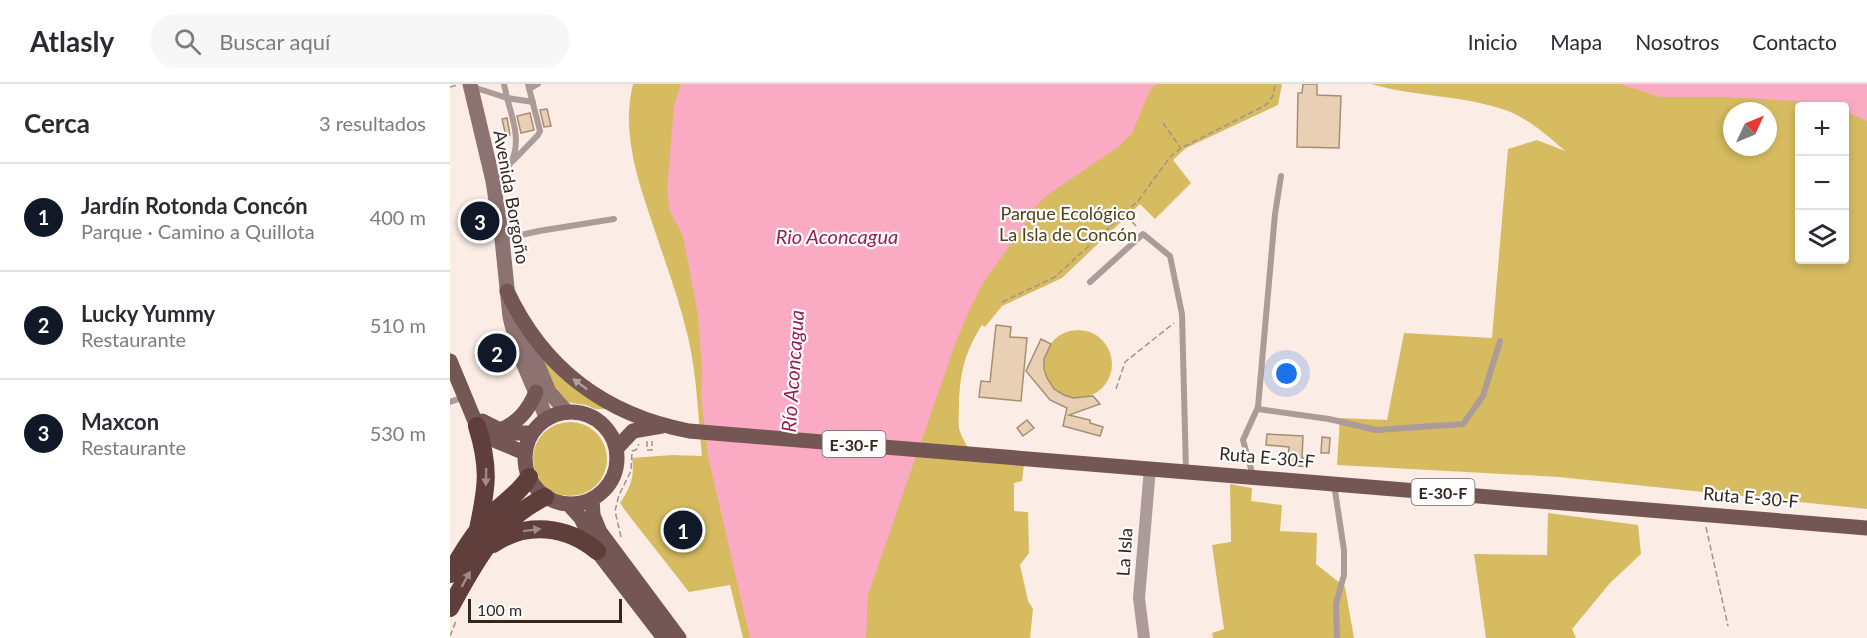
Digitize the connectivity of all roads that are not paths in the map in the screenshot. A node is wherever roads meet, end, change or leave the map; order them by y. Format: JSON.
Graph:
{"nodes":[{"id":1,"x":504,"y":84,"type":"edge"},
{"id":2,"x":538,"y":84,"type":"edge"},
{"id":3,"x":467,"y":85,"type":"edge"},
{"id":4,"x":528,"y":86,"type":"edge"},
{"id":5,"x":507,"y":98,"type":"junction"},
{"id":6,"x":533,"y":102,"type":"junction"},
{"id":7,"x":510,"y":163,"type":"junction"},
{"id":8,"x":1281,"y":176,"type":"dead end"},
{"id":9,"x":493,"y":181,"type":"junction"},
{"id":10,"x":614,"y":219,"type":"dead end"},
{"id":11,"x":502,"y":239,"type":"junction"},
{"id":12,"x":1090,"y":282,"type":"dead end"},
{"id":13,"x":507,"y":291,"type":"junction"},
{"id":14,"x":510,"y":317,"type":"junction"},
{"id":15,"x":1500,"y":341,"type":"dead end"},
{"id":16,"x":450,"y":361,"type":"edge"},
{"id":17,"x":536,"y":392,"type":"junction"},
{"id":18,"x":457,"y":400,"type":"edge"},
{"id":19,"x":1258,"y":409,"type":"junction"},
{"id":20,"x":567,"y":412,"type":"junction"},
{"id":21,"x":631,"y":413,"type":"junction"},
{"id":22,"x":588,"y":416,"type":"junction"},
{"id":23,"x":547,"y":419,"type":"junction"},
{"id":24,"x":474,"y":420,"type":"junction"},
{"id":25,"x":498,"y":431,"type":"junction"},
{"id":26,"x":658,"y":431,"type":"junction"},
{"id":27,"x":532,"y":433,"type":"junction"},
{"id":28,"x":616,"y":449,"type":"junction"},
{"id":29,"x":525,"y":453,"type":"junction"},
{"id":30,"x":1150,"y":468,"type":"junction"},
{"id":31,"x":1186,"y":471,"type":"junction"},
{"id":32,"x":529,"y":477,"type":"junction"},
{"id":33,"x":1253,"y":477,"type":"junction"},
{"id":34,"x":1334,"y":483,"type":"junction"},
{"id":35,"x":545,"y":496,"type":"junction"},
{"id":36,"x":592,"y":499,"type":"junction"},
{"id":37,"x":568,"y":505,"type":"junction"},
{"id":38,"x":1867,"y":528,"type":"edge"},
{"id":39,"x":478,"y":530,"type":"junction"},
{"id":40,"x":597,"y":551,"type":"junction"},
{"id":41,"x":480,"y":554,"type":"junction"},
{"id":42,"x":450,"y":574,"type":"edge"},
{"id":43,"x":454,"y":613,"type":"edge"},
{"id":44,"x":664,"y":638,"type":"edge"},
{"id":45,"x":680,"y":638,"type":"edge"},
{"id":46,"x":1144,"y":638,"type":"edge"},
{"id":47,"x":1337,"y":638,"type":"edge"}],
"edges":[{"from":1,"to":5,"type":"lane"},
{"from":2,"to":4,"type":"lane"},
{"from":3,"to":5,"type":"lane"},
{"from":3,"to":9,"type":"main road","name":"Avenida Borgoño"},
{"from":4,"to":6,"type":"lane"},
{"from":5,"to":6,"type":"lane"},
{"from":5,"to":7,"type":"lane"},
{"from":6,"to":7,"type":"lane"},
{"from":7,"to":9,"type":"lane"},
{"from":8,"to":19,"type":"lane"},
{"from":9,"to":11,"type":"main road","name":"Avenida Borgoño"},
{"from":10,"to":11,"type":"lane"},
{"from":11,"to":13,"type":"main road","name":"Avenida Borgoño"},
{"from":12,"to":31,"type":"lane"},
{"from":13,"to":14,"type":"main road","name":"Avenida Borgoño"},
{"from":21,"to":13,"type":"main road","one_way":true},
{"from":14,"to":17,"type":"main road","name":"Avenida Borgoño"},
{"from":14,"to":20,"type":"main road","name":"Avenida Borgoño"},
{"from":15,"to":19,"type":"lane"},
{"from":16,"to":18,"type":"main road"},
{"from":17,"to":23,"type":"main road","name":"Avenida Borgoño"},
{"from":17,"to":25,"type":"main road"},
{"from":18,"to":24,"type":"main road"},
{"from":19,"to":33,"type":"lane"},
{"from":20,"to":22,"type":"main road","number":"E-30-F"},
{"from":20,"to":23,"type":"main road"},
{"from":21,"to":22,"type":"main road","name":"Ruta E-30-F","number":"E-30-F"},
{"from":21,"to":26,"type":"main road","name":"Ruta E-30-F","number":"E-30-F"},
{"from":22,"to":28,"type":"main road"},
{"from":23,"to":27,"type":"main road"},
{"from":24,"to":25,"type":"main road"},
{"from":24,"to":29,"type":"main road"},
{"from":24,"to":39,"type":"highway","one_way":true},
{"from":25,"to":27,"type":"main road"},
{"from":26,"to":28,"type":"main road","name":"Ruta E-30-F","number":"E-30-F"},
{"from":26,"to":30,"type":"main road","name":"Ruta E-30-F","number":"E-30-F"},
{"from":27,"to":29,"type":"main road"},
{"from":28,"to":36,"type":"main road"},
{"from":29,"to":32,"type":"main road"},
{"from":30,"to":31,"type":"main road","name":"Ruta E-30-F","number":"E-30-F"},
{"from":30,"to":46,"type":"street","name":"La Isla"},
{"from":31,"to":33,"type":"main road","name":"Ruta E-30-F","number":"E-30-F"},
{"from":32,"to":35,"type":"main road"},
{"from":32,"to":39,"type":"highway"},
{"from":33,"to":34,"type":"main road","name":"Ruta E-30-F","number":"E-30-F"},
{"from":34,"to":38,"type":"main road","name":"Ruta E-30-F","number":"E-30-F"},
{"from":34,"to":47,"type":"lane"},
{"from":35,"to":37,"type":"main road"},
{"from":35,"to":41,"type":"highway"},
{"from":36,"to":37,"type":"main road"},
{"from":36,"to":45,"type":"main road"},
{"from":37,"to":40,"type":"main road"},
{"from":39,"to":42,"type":"highway"},
{"from":41,"to":40,"type":"highway","one_way":true},
{"from":40,"to":44,"type":"main road"},
{"from":43,"to":41,"type":"highway","one_way":true}]}
